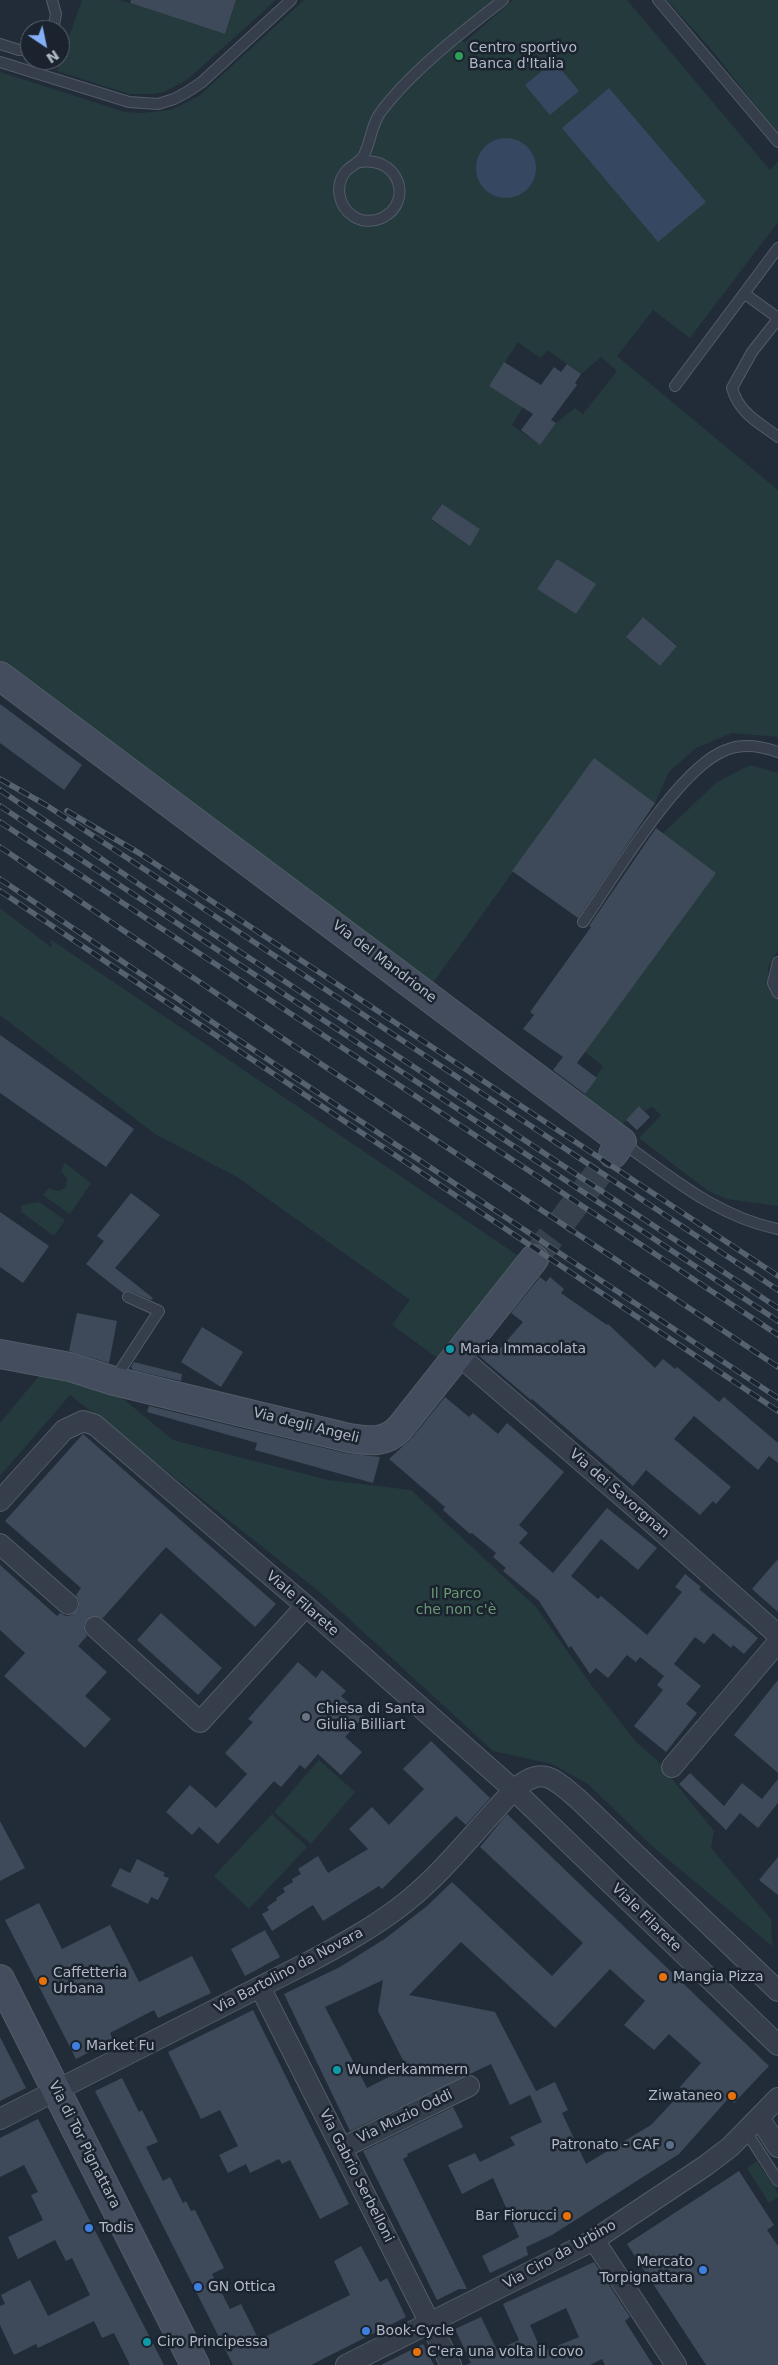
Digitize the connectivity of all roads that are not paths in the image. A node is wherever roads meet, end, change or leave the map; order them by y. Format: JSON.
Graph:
{"nodes":[{"id":1,"x":52,"y":0,"type":"edge"},
{"id":2,"x":291,"y":0,"type":"edge"},
{"id":3,"x":502,"y":0,"type":"edge"},
{"id":4,"x":658,"y":0,"type":"edge"},
{"id":5,"x":55,"y":20,"type":"edge"},
{"id":6,"x":0,"y":44,"type":"edge"},
{"id":7,"x":20,"y":50,"type":"edge"},
{"id":8,"x":0,"y":62,"type":"edge"},
{"id":9,"x":369,"y":139,"type":"junction"},
{"id":10,"x":778,"y":142,"type":"edge"},
{"id":11,"x":356,"y":163,"type":"junction"},
{"id":12,"x":381,"y":163,"type":"junction"},
{"id":13,"x":778,"y":248,"type":"edge"},
{"id":14,"x":745,"y":294,"type":"junction"},
{"id":15,"x":778,"y":318,"type":"edge"},
{"id":16,"x":675,"y":386,"type":"dead end"},
{"id":17,"x":778,"y":437,"type":"edge"},
{"id":18,"x":0,"y":676,"type":"edge"},
{"id":19,"x":778,"y":752,"type":"edge"},
{"id":20,"x":583,"y":922,"type":"dead end"},
{"id":21,"x":778,"y":962,"type":"edge"},
{"id":22,"x":778,"y":994,"type":"edge"},
{"id":23,"x":617,"y":1148,"type":"joint"},
{"id":24,"x":778,"y":1229,"type":"edge"},
{"id":25,"x":534,"y":1259,"type":"tunnel mouth"},
{"id":26,"x":128,"y":1297,"type":"dead end"},
{"id":27,"x":0,"y":1354,"type":"edge"},
{"id":28,"x":458,"y":1355,"type":"junction"},
{"id":29,"x":114,"y":1381,"type":"junction"},
{"id":30,"x":0,"y":1501,"type":"edge"},
{"id":31,"x":0,"y":1544,"type":"edge"},
{"id":32,"x":68,"y":1604,"type":"dead end"},
{"id":33,"x":306,"y":1606,"type":"junction"},
{"id":34,"x":95,"y":1627,"type":"dead end"},
{"id":35,"x":778,"y":1635,"type":"edge"},
{"id":36,"x":778,"y":1642,"type":"edge"},
{"id":37,"x":672,"y":1767,"type":"dead end"},
{"id":38,"x":514,"y":1790,"type":"junction"},
{"id":39,"x":0,"y":1979,"type":"edge"},
{"id":40,"x":260,"y":1987,"type":"junction"},
{"id":41,"x":778,"y":1991,"type":"edge"},
{"id":42,"x":778,"y":2045,"type":"edge"},
{"id":43,"x":469,"y":2086,"type":"dead end"},
{"id":44,"x":56,"y":2091,"type":"junction"},
{"id":45,"x":778,"y":2098,"type":"edge"},
{"id":46,"x":0,"y":2119,"type":"edge"},
{"id":47,"x":753,"y":2125,"type":"junction"},
{"id":48,"x":778,"y":2147,"type":"edge"},
{"id":49,"x":342,"y":2148,"type":"junction"},
{"id":50,"x":778,"y":2180,"type":"edge"},
{"id":51,"x":594,"y":2240,"type":"junction"},
{"id":52,"x":430,"y":2323,"type":"junction"},
{"id":53,"x":195,"y":2365,"type":"edge"},
{"id":54,"x":346,"y":2365,"type":"edge"},
{"id":55,"x":452,"y":2365,"type":"edge"},
{"id":56,"x":676,"y":2365,"type":"edge"}],
"edges":[{"from":1,"to":5,"type":"lane"},
{"from":2,"to":8,"type":"lane"},
{"from":3,"to":9,"type":"lane"},
{"from":4,"to":10,"type":"lane"},
{"from":6,"to":7,"type":"lane"},
{"from":9,"to":11,"type":"lane"},
{"from":9,"to":12,"type":"lane"},
{"from":11,"to":12,"type":"lane"},
{"from":11,"to":12,"type":"lane"},
{"from":13,"to":14,"type":"lane"},
{"from":14,"to":15,"type":"lane"},
{"from":14,"to":16,"type":"lane"},
{"from":15,"to":17,"type":"lane"},
{"from":18,"to":23,"type":"street","name":"Via del Mandrione"},
{"from":19,"to":20,"type":"lane"},
{"from":21,"to":22,"type":"lane"},
{"from":23,"to":24,"type":"lane","name":"Via del Mandrione"},
{"from":25,"to":28,"type":"street","name":"Via degli Angeli"},
{"from":26,"to":29,"type":"lane"},
{"from":27,"to":29,"type":"street","name":"Via degli Angeli"},
{"from":28,"to":29,"type":"street","name":"Via degli Angeli"},
{"from":28,"to":35,"type":"street","name":"Via dei Savorgnan"},
{"from":30,"to":33,"type":"street","name":"Viale Filarete"},
{"from":31,"to":32,"type":"street"},
{"from":33,"to":34,"type":"street"},
{"from":33,"to":38,"type":"street","name":"Viale Filarete"},
{"from":36,"to":37,"type":"street"},
{"from":38,"to":40,"type":"street","name":"Via Bartolino da Novara"},
{"from":38,"to":41,"type":"street"},
{"from":38,"to":42,"type":"street","name":"Viale Filarete"},
{"from":39,"to":44,"type":"street","name":"Via di Tor Pignattara"},
{"from":40,"to":44,"type":"street","name":"Via Bartolino da Novara"},
{"from":40,"to":49,"type":"street","name":"Via Gabrio Serbelloni"},
{"from":43,"to":49,"type":"street","name":"Via Muzio Oddi"},
{"from":44,"to":46,"type":"street","name":"Via Bartolino da Novara"},
{"from":44,"to":53,"type":"street","name":"Via di Tor Pignattara"},
{"from":45,"to":47,"type":"street","name":"Via Ciro da Urbino"},
{"from":47,"to":48,"type":"street"},
{"from":47,"to":50,"type":"lane"},
{"from":47,"to":51,"type":"street","name":"Via Ciro da Urbino"},
{"from":49,"to":52,"type":"street","name":"Via Gabrio Serbelloni"},
{"from":51,"to":52,"type":"street","name":"Via Ciro da Urbino"},
{"from":51,"to":56,"type":"street"},
{"from":52,"to":54,"type":"street","name":"Via Ciro da Urbino"},
{"from":52,"to":55,"type":"street","name":"Via Gabrio Serbelloni"}]}
